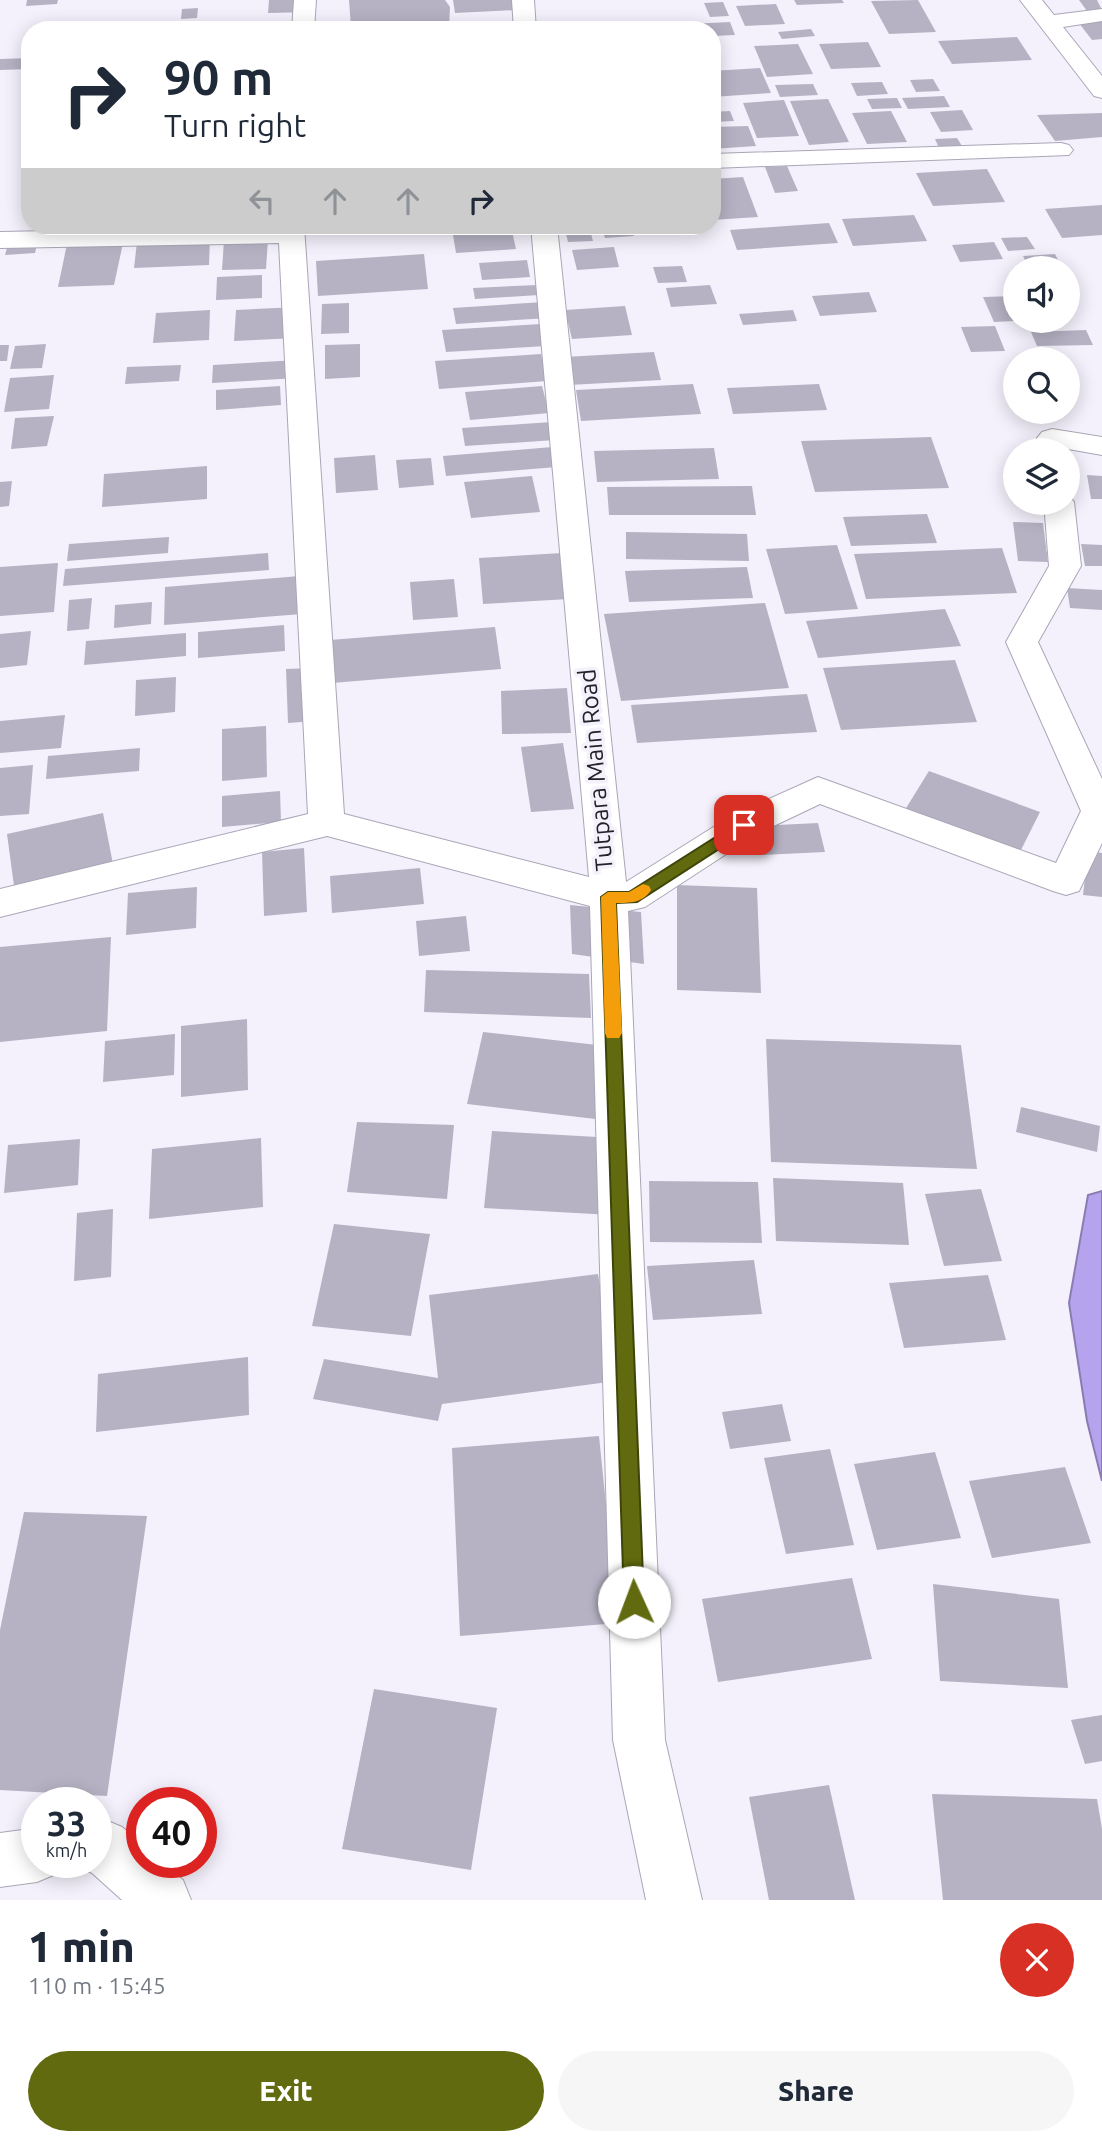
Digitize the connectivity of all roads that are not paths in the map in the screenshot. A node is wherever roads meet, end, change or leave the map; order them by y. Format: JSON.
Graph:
{"nodes":[{"id":1,"x":305,"y":0,"type":"edge"},
{"id":2,"x":523,"y":0,"type":"edge"},
{"id":3,"x":1031,"y":0,"type":"edge"},
{"id":4,"x":1102,"y":15,"type":"edge"},
{"id":5,"x":304,"y":21,"type":"edge"},
{"id":6,"x":524,"y":21,"type":"edge"},
{"id":7,"x":1048,"y":22,"type":"junction"},
{"id":8,"x":1102,"y":90,"type":"edge"},
{"id":9,"x":1061,"y":150,"type":"dead end"},
{"id":10,"x":721,"y":161,"type":"edge"},
{"id":11,"x":145,"y":235,"type":"edge"},
{"id":12,"x":290,"y":235,"type":"edge"},
{"id":13,"x":545,"y":235,"type":"edge"},
{"id":14,"x":0,"y":240,"type":"edge"},
{"id":15,"x":1080,"y":442,"type":"edge"},
{"id":16,"x":1102,"y":446,"type":"edge"},
{"id":17,"x":1060,"y":515,"type":"edge"},
{"id":18,"x":327,"y":823,"type":"junction"},
{"id":19,"x":620,"y":897,"type":"junction"},
{"id":20,"x":0,"y":903,"type":"edge"},
{"id":21,"x":112,"y":1854,"type":"edge"},
{"id":22,"x":21,"y":1857,"type":"edge"},
{"id":23,"x":0,"y":1860,"type":"edge"},
{"id":24,"x":163,"y":1900,"type":"edge"},
{"id":25,"x":674,"y":1900,"type":"edge"}],
"edges":[{"from":1,"to":5,"type":"street"},
{"from":2,"to":6,"type":"street"},
{"from":3,"to":7,"type":"street"},
{"from":4,"to":7,"type":"street"},
{"from":7,"to":8,"type":"street"},
{"from":9,"to":10,"type":"street"},
{"from":11,"to":14,"type":"street"},
{"from":12,"to":18,"type":"street"},
{"from":13,"to":19,"type":"street","name":"Tutpara Main Road"},
{"from":15,"to":16,"type":"street"},
{"from":17,"to":19,"type":"street"},
{"from":18,"to":19,"type":"street"},
{"from":18,"to":20,"type":"street"},
{"from":19,"to":25,"type":"street","name":"Tutpara Main Road"},
{"from":21,"to":24,"type":"street"},
{"from":22,"to":23,"type":"street"}]}
